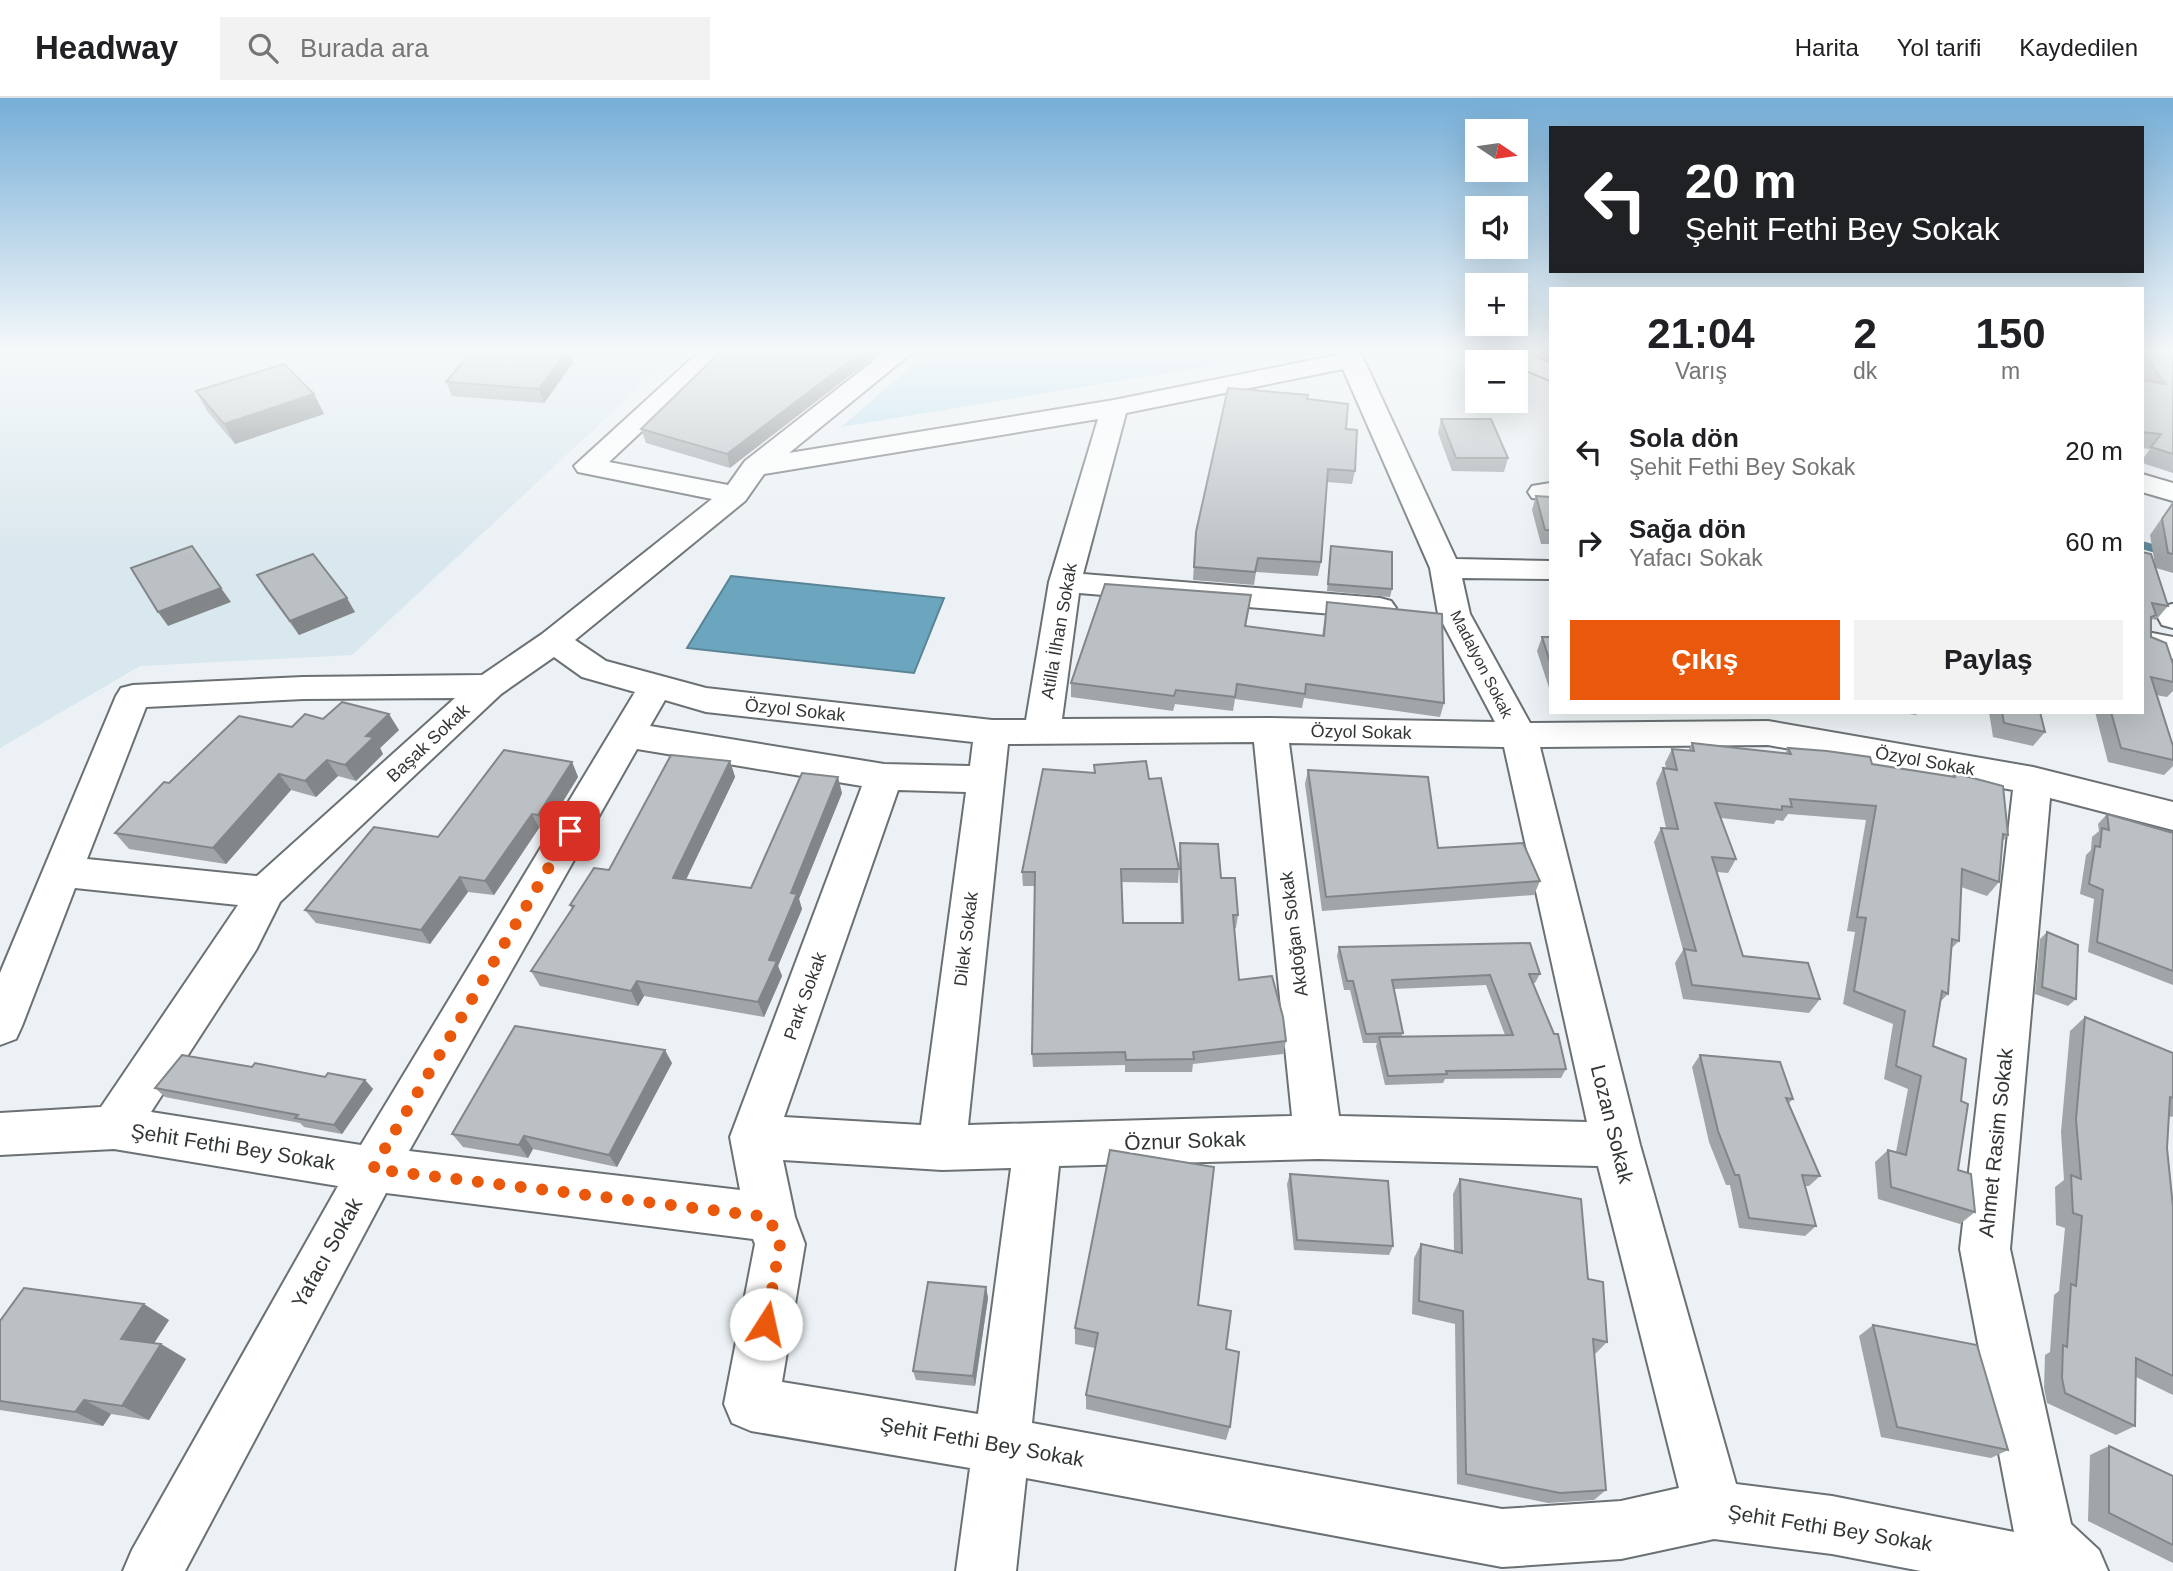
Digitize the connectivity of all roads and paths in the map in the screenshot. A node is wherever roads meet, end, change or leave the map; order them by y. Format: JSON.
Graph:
{"nodes":[{"id":1,"x":639,"y":420,"type":"edge"},
{"id":2,"x":815,"y":420,"type":"edge"},
{"id":3,"x":1043,"y":420,"type":"edge"},
{"id":4,"x":1111,"y":420,"type":"edge"},
{"id":5,"x":1378,"y":420,"type":"edge"},
{"id":6,"x":755,"y":467,"type":"junction"},
{"id":7,"x":2144,"y":484,"type":"edge"},
{"id":8,"x":2173,"y":492,"type":"edge"},
{"id":9,"x":734,"y":495,"type":"junction"},
{"id":10,"x":1444,"y":568,"type":"junction"},
{"id":11,"x":1549,"y":570,"type":"edge"},
{"id":12,"x":1065,"y":582,"type":"junction"},
{"id":13,"x":1431,"y":612,"type":"junction"},
{"id":14,"x":554,"y":641,"type":"junction"},
{"id":15,"x":2144,"y":641,"type":"edge"},
{"id":16,"x":2173,"y":648,"type":"edge"},
{"id":17,"x":656,"y":685,"type":"junction"},
{"id":18,"x":489,"y":686,"type":"junction"},
{"id":19,"x":1270,"y":730,"type":"junction"},
{"id":20,"x":992,"y":732,"type":"junction"},
{"id":21,"x":1042,"y":733,"type":"junction"},
{"id":22,"x":627,"y":735,"type":"junction"},
{"id":23,"x":1519,"y":735,"type":"junction"},
{"id":24,"x":884,"y":777,"type":"junction"},
{"id":25,"x":985,"y":779,"type":"junction"},
{"id":26,"x":2033,"y":780,"type":"junction"},
{"id":27,"x":2173,"y":816,"type":"edge"},
{"id":28,"x":63,"y":872,"type":"junction"},
{"id":29,"x":265,"y":892,"type":"junction"},
{"id":30,"x":0,"y":1026,"type":"edge"},
{"id":31,"x":114,"y":1128,"type":"junction"},
{"id":32,"x":0,"y":1134,"type":"edge"},
{"id":33,"x":754,"y":1137,"type":"junction"},
{"id":34,"x":1318,"y":1137,"type":"junction"},
{"id":35,"x":1038,"y":1144,"type":"junction"},
{"id":36,"x":1616,"y":1145,"type":"junction"},
{"id":37,"x":942,"y":1147,"type":"junction"},
{"id":38,"x":373,"y":1169,"type":"junction"},
{"id":39,"x":769,"y":1217,"type":"junction"},
{"id":40,"x":1001,"y":1445,"type":"junction"},
{"id":41,"x":1714,"y":1510,"type":"junction"},
{"id":42,"x":153,"y":1571,"type":"edge"},
{"id":43,"x":986,"y":1571,"type":"edge"},
{"id":44,"x":2052,"y":1571,"type":"edge"},
{"id":45,"x":2078,"y":1571,"type":"edge"}],
"edges":[{"from":1,"to":9,"type":"street"},
{"from":2,"to":6,"type":"street","name":"Başak Sokak"},
{"from":3,"to":6,"type":"street","name":"Madalyon Sokak"},
{"from":4,"to":12,"type":"street","name":"Atilla İlhan Sokak"},
{"from":5,"to":10,"type":"street","name":"Madalyon Sokak"},
{"from":6,"to":9,"type":"street","name":"Başak Sokak"},
{"from":7,"to":8,"type":"street"},
{"from":9,"to":14,"type":"street","name":"Başak Sokak"},
{"from":10,"to":11,"type":"street"},
{"from":10,"to":13,"type":"street","name":"Madalyon Sokak"},
{"from":12,"to":13,"type":"street"},
{"from":12,"to":21,"type":"street","name":"Atilla İlhan Sokak"},
{"from":13,"to":23,"type":"street","name":"Madalyon Sokak"},
{"from":14,"to":17,"type":"street","name":"Özyol Sokak"},
{"from":14,"to":18,"type":"street","name":"Başak Sokak"},
{"from":15,"to":16,"type":"street"},
{"from":17,"to":20,"type":"street","name":"Özyol Sokak"},
{"from":17,"to":22,"type":"street","name":"Yafacı Sokak"},
{"from":18,"to":28,"type":"street"},
{"from":18,"to":29,"type":"street","name":"Başak Sokak"},
{"from":19,"to":21,"type":"street","name":"Özyol Sokak"},
{"from":19,"to":23,"type":"street","name":"Özyol Sokak"},
{"from":19,"to":34,"type":"street","name":"Akdoğan Sokak"},
{"from":20,"to":21,"type":"street","name":"Özyol Sokak"},
{"from":20,"to":25,"type":"street","name":"Dilek Sokak"},
{"from":22,"to":24,"type":"street"},
{"from":22,"to":38,"type":"street","name":"Yafacı Sokak"},
{"from":23,"to":26,"type":"street","name":"Özyol Sokak"},
{"from":23,"to":36,"type":"street","name":"Lozan Sokak"},
{"from":24,"to":25,"type":"street"},
{"from":24,"to":33,"type":"street","name":"Park Sokak"},
{"from":25,"to":37,"type":"street","name":"Dilek Sokak"},
{"from":26,"to":27,"type":"street","name":"Özyol Sokak"},
{"from":26,"to":45,"type":"street","name":"Ahmet Rasim Sokak"},
{"from":28,"to":29,"type":"street"},
{"from":28,"to":30,"type":"street"},
{"from":29,"to":31,"type":"street","name":"Başak Sokak"},
{"from":31,"to":32,"type":"street"},
{"from":31,"to":38,"type":"street","name":"Şehit Fethi Bey Sokak"},
{"from":33,"to":37,"type":"street","name":"Öznur Sokak"},
{"from":33,"to":39,"type":"street"},
{"from":34,"to":35,"type":"street","name":"Öznur Sokak"},
{"from":34,"to":36,"type":"street","name":"Öznur Sokak"},
{"from":35,"to":37,"type":"street","name":"Öznur Sokak"},
{"from":35,"to":40,"type":"street"},
{"from":36,"to":41,"type":"street","name":"Lozan Sokak"},
{"from":38,"to":39,"type":"street","name":"Şehit Fethi Bey Sokak"},
{"from":38,"to":42,"type":"street","name":"Yafacı Sokak"},
{"from":39,"to":40,"type":"street","name":"Şehit Fethi Bey Sokak"},
{"from":40,"to":41,"type":"street","name":"Şehit Fethi Bey Sokak"},
{"from":40,"to":43,"type":"street"},
{"from":41,"to":44,"type":"street","name":"Şehit Fethi Bey Sokak"}]}
